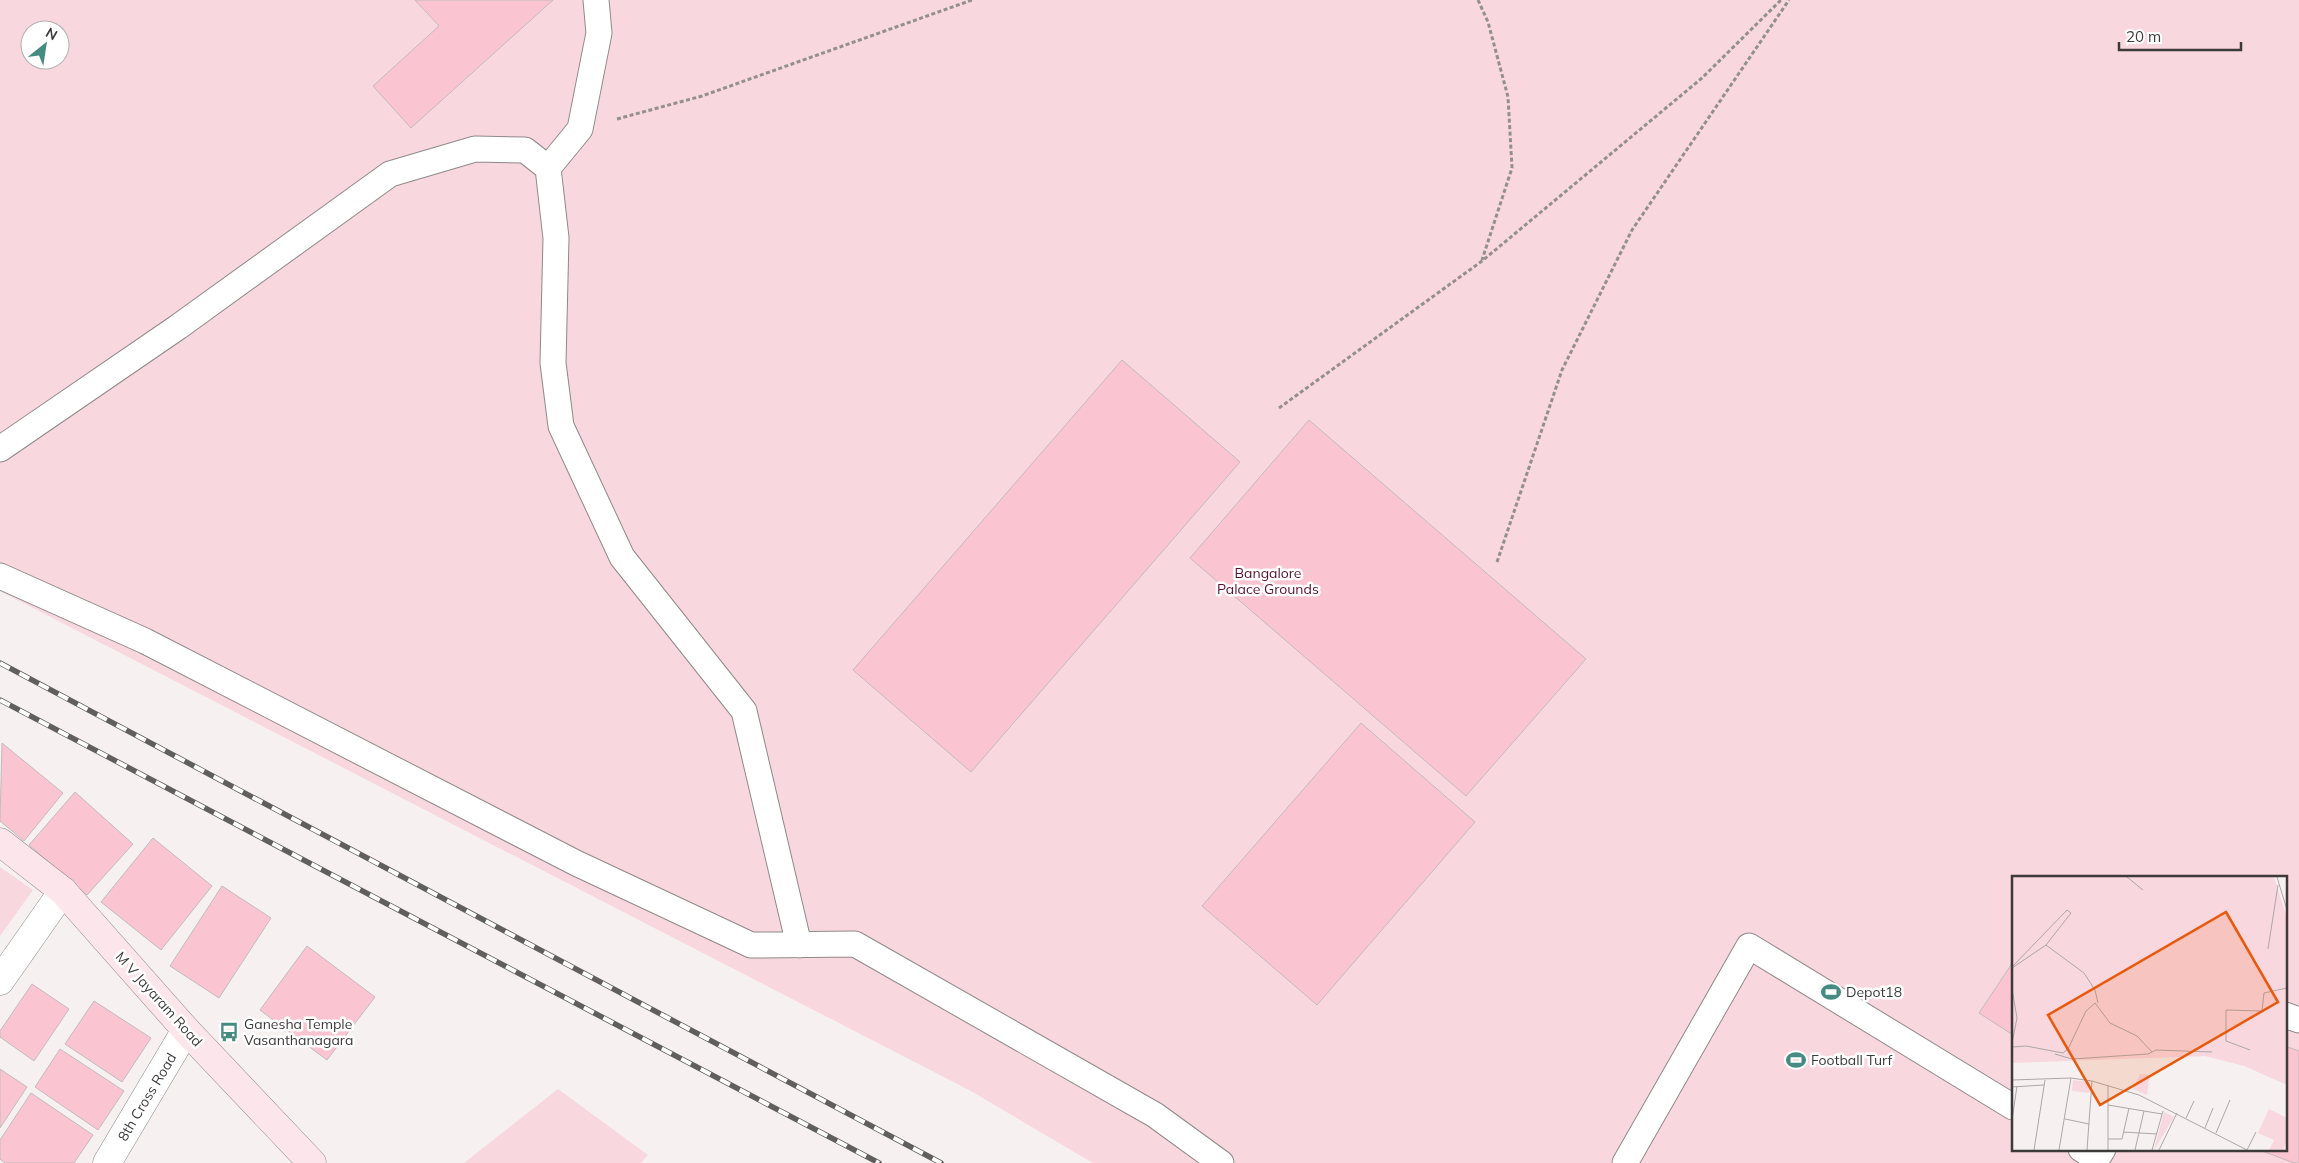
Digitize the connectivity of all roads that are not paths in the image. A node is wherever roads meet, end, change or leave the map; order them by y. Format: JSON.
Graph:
{"nodes":[{"id":1,"x":596,"y":0,"type":"edge"},
{"id":2,"x":548,"y":168,"type":"junction"},
{"id":3,"x":0,"y":448,"type":"edge"},
{"id":4,"x":0,"y":576,"type":"edge"},
{"id":5,"x":0,"y":842,"type":"edge"},
{"id":6,"x":63,"y":891,"type":"junction"},
{"id":7,"x":799,"y":945,"type":"junction"},
{"id":8,"x":0,"y":981,"type":"edge"},
{"id":9,"x":2286,"y":1014,"type":"edge"},
{"id":10,"x":2299,"y":1020,"type":"edge"},
{"id":11,"x":186,"y":1030,"type":"junction"},
{"id":12,"x":2012,"y":1106,"type":"edge"},
{"id":13,"x":2084,"y":1150,"type":"edge"},
{"id":14,"x":2102,"y":1150,"type":"edge"},
{"id":15,"x":108,"y":1163,"type":"edge"},
{"id":16,"x":312,"y":1163,"type":"edge"},
{"id":17,"x":1221,"y":1163,"type":"edge"},
{"id":18,"x":1625,"y":1163,"type":"edge"}],
"edges":[{"from":1,"to":2,"type":"lane"},
{"from":2,"to":3,"type":"lane"},
{"from":2,"to":7,"type":"lane"},
{"from":4,"to":7,"type":"lane"},
{"from":5,"to":6,"type":"street","name":"M V Jayaram Road"},
{"from":6,"to":8,"type":"street"},
{"from":6,"to":11,"type":"street","name":"M V Jayaram Road"},
{"from":7,"to":17,"type":"lane"},
{"from":9,"to":10,"type":"lane"},
{"from":11,"to":15,"type":"street","name":"8th Cross Road"},
{"from":11,"to":16,"type":"street","name":"M V Jayaram Road"},
{"from":12,"to":18,"type":"lane"},
{"from":13,"to":14,"type":"lane"}]}
